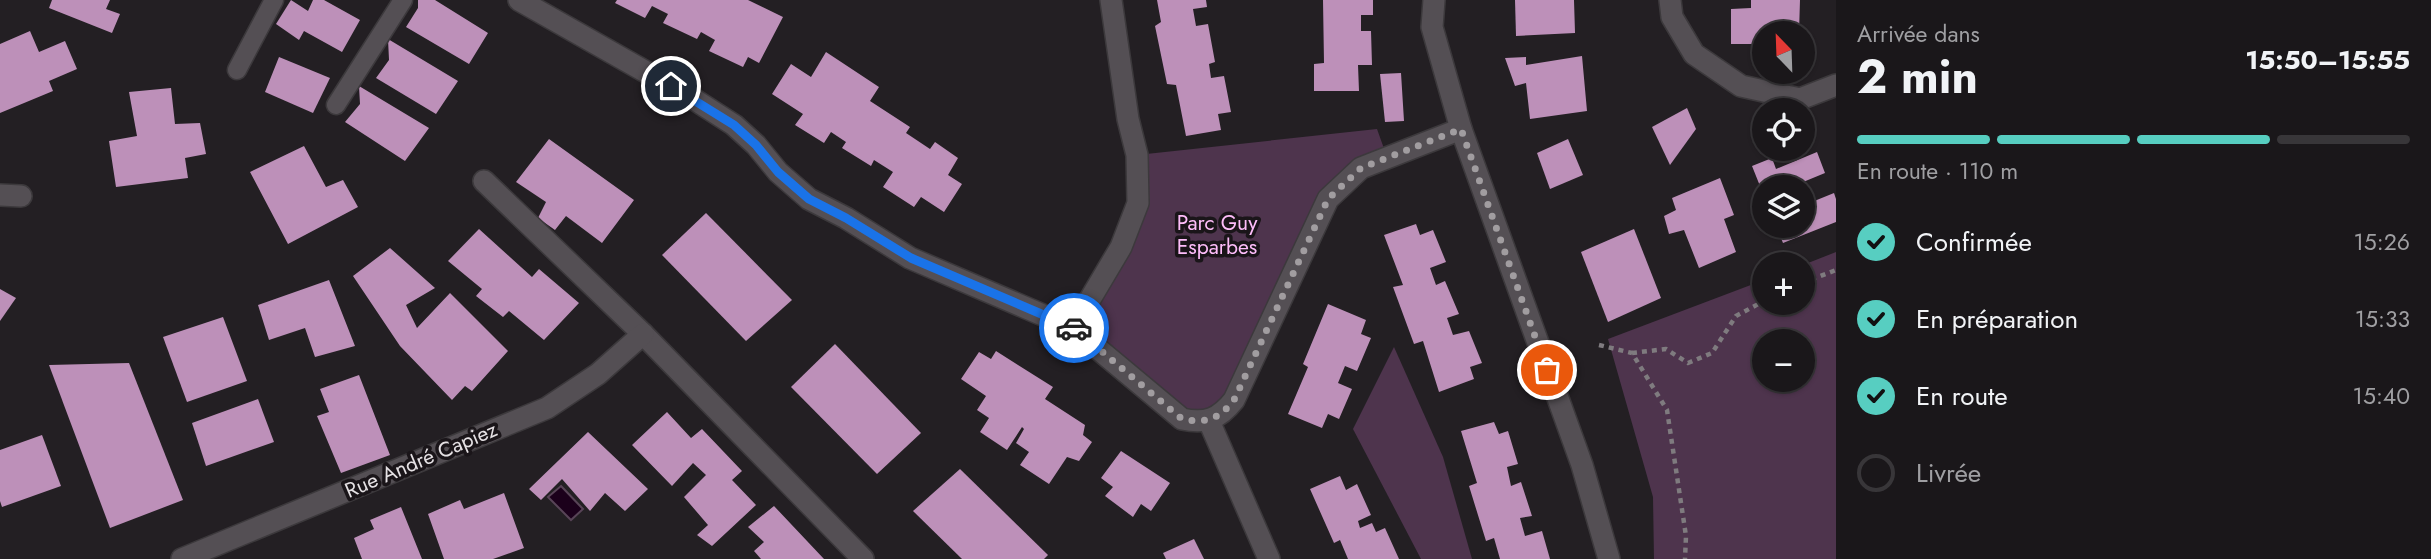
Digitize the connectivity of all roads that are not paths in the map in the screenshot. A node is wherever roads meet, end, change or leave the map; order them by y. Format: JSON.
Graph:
{"nodes":[{"id":1,"x":274,"y":0,"type":"edge"},
{"id":2,"x":402,"y":0,"type":"edge"},
{"id":3,"x":519,"y":0,"type":"edge"},
{"id":4,"x":1111,"y":0,"type":"edge"},
{"id":5,"x":1434,"y":0,"type":"edge"},
{"id":6,"x":1670,"y":0,"type":"edge"},
{"id":7,"x":237,"y":70,"type":"dead end"},
{"id":8,"x":1836,"y":85,"type":"edge"},
{"id":9,"x":336,"y":105,"type":"dead end"},
{"id":10,"x":1461,"y":129,"type":"junction"},
{"id":11,"x":484,"y":181,"type":"dead end"},
{"id":12,"x":1073,"y":328,"type":"junction"},
{"id":13,"x":643,"y":334,"type":"junction"},
{"id":14,"x":1209,"y":421,"type":"junction"},
{"id":15,"x":182,"y":559,"type":"edge"},
{"id":16,"x":863,"y":559,"type":"edge"},
{"id":17,"x":1269,"y":559,"type":"edge"},
{"id":18,"x":1609,"y":559,"type":"edge"}],
"edges":[{"from":1,"to":7,"type":"lane"},
{"from":2,"to":9,"type":"lane"},
{"from":3,"to":12,"type":"street"},
{"from":4,"to":12,"type":"street"},
{"from":5,"to":10,"type":"street"},
{"from":6,"to":8,"type":"street"},
{"from":10,"to":14,"type":"street"},
{"from":10,"to":18,"type":"street"},
{"from":11,"to":13,"type":"street"},
{"from":12,"to":14,"type":"street"},
{"from":13,"to":15,"type":"street","name":"Rue André Capiez"},
{"from":13,"to":16,"type":"street"},
{"from":14,"to":17,"type":"street"}]}
